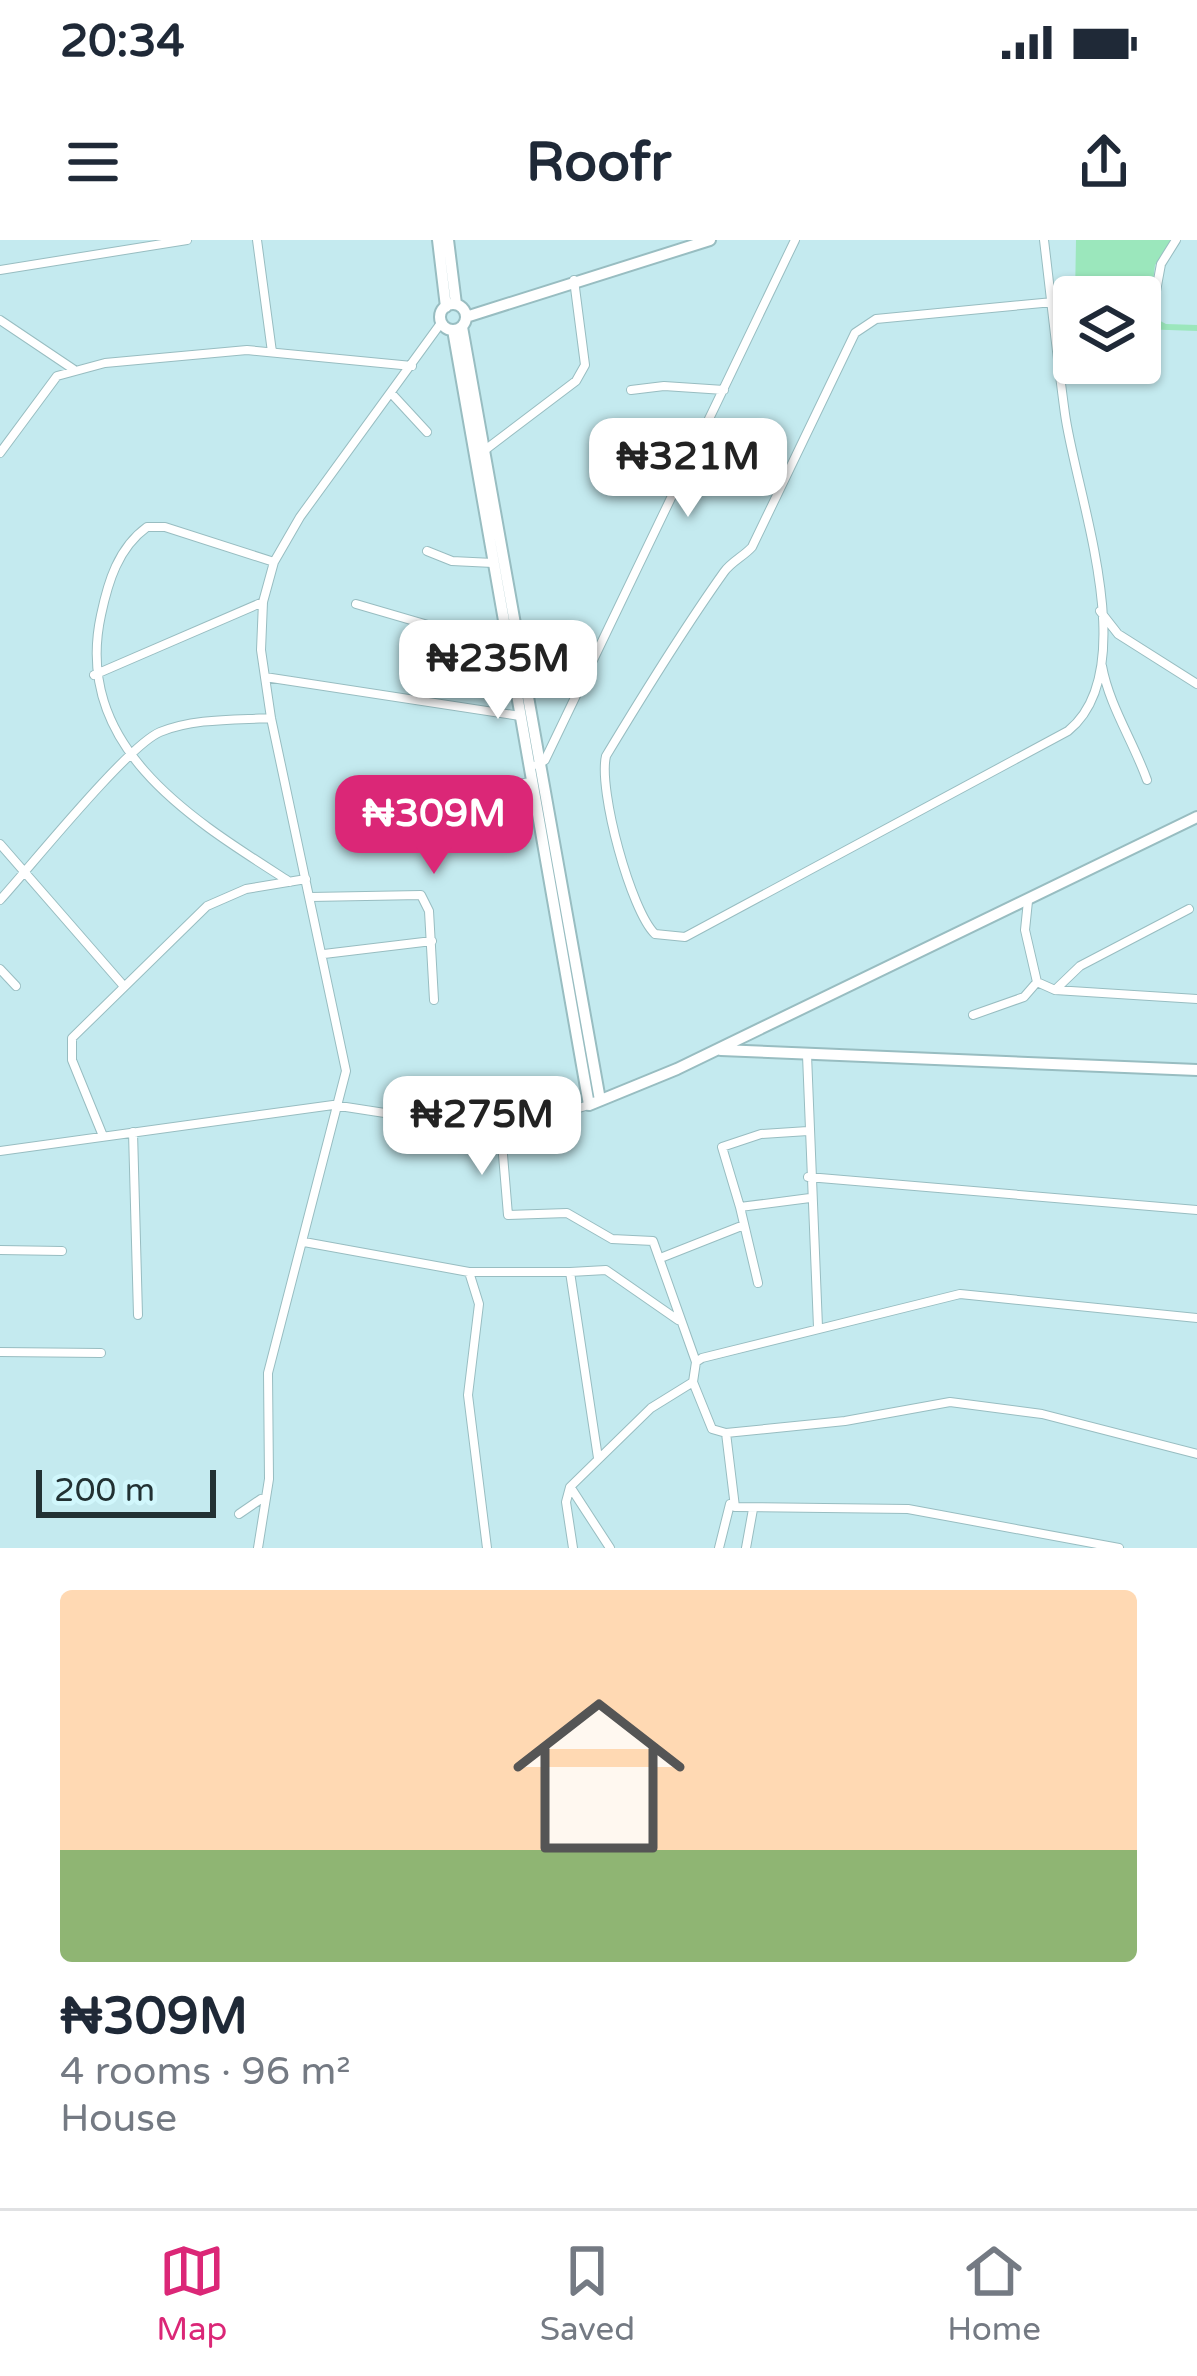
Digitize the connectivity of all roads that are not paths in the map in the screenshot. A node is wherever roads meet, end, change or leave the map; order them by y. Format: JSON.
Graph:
{"nodes":[{"id":1,"x":187,"y":240,"type":"edge"},
{"id":2,"x":257,"y":240,"type":"edge"},
{"id":3,"x":438,"y":240,"type":"edge"},
{"id":4,"x":448,"y":240,"type":"edge"},
{"id":5,"x":710,"y":240,"type":"edge"},
{"id":6,"x":795,"y":240,"type":"edge"},
{"id":7,"x":1045,"y":240,"type":"edge"},
{"id":8,"x":1176,"y":240,"type":"edge"},
{"id":9,"x":134,"y":244,"type":"edge"},
{"id":10,"x":0,"y":270,"type":"edge"},
{"id":11,"x":1159,"y":276,"type":"edge"},
{"id":12,"x":574,"y":280,"type":"junction"},
{"id":13,"x":1053,"y":302,"type":"joint"},
{"id":14,"x":451,"y":306,"type":"junction"},
{"id":15,"x":0,"y":320,"type":"edge"},
{"id":16,"x":456,"y":324,"type":"junction"},
{"id":17,"x":272,"y":352,"type":"junction"},
{"id":18,"x":412,"y":366,"type":"junction"},
{"id":19,"x":74,"y":370,"type":"junction"},
{"id":20,"x":1062,"y":384,"type":"edge"},
{"id":21,"x":631,"y":390,"type":"dead end"},
{"id":22,"x":724,"y":390,"type":"junction"},
{"id":23,"x":391,"y":393,"type":"junction"},
{"id":24,"x":427,"y":432,"type":"dead end"},
{"id":25,"x":483,"y":451,"type":"junction"},
{"id":26,"x":0,"y":453,"type":"edge"},
{"id":27,"x":427,"y":551,"type":"dead end"},
{"id":28,"x":274,"y":562,"type":"junction"},
{"id":29,"x":494,"y":563,"type":"junction"},
{"id":30,"x":263,"y":602,"type":"junction"},
{"id":31,"x":356,"y":604,"type":"dead end"},
{"id":32,"x":1100,"y":610,"type":"junction"},
{"id":33,"x":505,"y":631,"type":"junction"},
{"id":34,"x":1100,"y":658,"type":"junction"},
{"id":35,"x":94,"y":675,"type":"junction"},
{"id":36,"x":265,"y":677,"type":"junction"},
{"id":37,"x":1197,"y":684,"type":"edge"},
{"id":38,"x":520,"y":716,"type":"junction"},
{"id":39,"x":271,"y":718,"type":"junction"},
{"id":40,"x":131,"y":753,"type":"junction"},
{"id":41,"x":534,"y":766,"type":"junction"},
{"id":42,"x":1147,"y":780,"type":"dead end"},
{"id":43,"x":532,"y":782,"type":"junction"},
{"id":44,"x":416,"y":796,"type":"dead end"},
{"id":45,"x":1197,"y":817,"type":"edge"},
{"id":46,"x":0,"y":844,"type":"edge"},
{"id":47,"x":26,"y":870,"type":"junction"},
{"id":48,"x":306,"y":879,"type":"junction"},
{"id":49,"x":290,"y":882,"type":"junction"},
{"id":50,"x":310,"y":897,"type":"junction"},
{"id":51,"x":0,"y":900,"type":"edge"},
{"id":52,"x":1028,"y":901,"type":"junction"},
{"id":53,"x":1189,"y":909,"type":"dead end"},
{"id":54,"x":432,"y":941,"type":"junction"},
{"id":55,"x":324,"y":954,"type":"junction"},
{"id":56,"x":0,"y":969,"type":"edge"},
{"id":57,"x":1037,"y":982,"type":"junction"},
{"id":58,"x":122,"y":984,"type":"junction"},
{"id":59,"x":16,"y":986,"type":"dead end"},
{"id":60,"x":1055,"y":990,"type":"junction"},
{"id":61,"x":1197,"y":999,"type":"edge"},
{"id":62,"x":434,"y":1000,"type":"dead end"},
{"id":63,"x":973,"y":1016,"type":"dead end"},
{"id":64,"x":717,"y":1050,"type":"junction"},
{"id":65,"x":806,"y":1055,"type":"junction"},
{"id":66,"x":1197,"y":1070,"type":"edge"},
{"id":67,"x":595,"y":1103,"type":"junction"},
{"id":68,"x":333,"y":1106,"type":"junction"},
{"id":69,"x":501,"y":1131,"type":"junction"},
{"id":70,"x":808,"y":1131,"type":"junction"},
{"id":71,"x":133,"y":1132,"type":"junction"},
{"id":72,"x":103,"y":1136,"type":"junction"},
{"id":73,"x":0,"y":1151,"type":"edge"},
{"id":74,"x":808,"y":1178,"type":"junction"},
{"id":75,"x":809,"y":1198,"type":"junction"},
{"id":76,"x":740,"y":1207,"type":"junction"},
{"id":77,"x":1197,"y":1210,"type":"edge"},
{"id":78,"x":744,"y":1225,"type":"junction"},
{"id":79,"x":304,"y":1242,"type":"junction"},
{"id":80,"x":0,"y":1250,"type":"edge"},
{"id":81,"x":62,"y":1251,"type":"dead end"},
{"id":82,"x":663,"y":1257,"type":"junction"},
{"id":83,"x":469,"y":1272,"type":"junction"},
{"id":84,"x":570,"y":1272,"type":"junction"},
{"id":85,"x":758,"y":1283,"type":"dead end"},
{"id":86,"x":138,"y":1315,"type":"dead end"},
{"id":87,"x":1197,"y":1318,"type":"edge"},
{"id":88,"x":679,"y":1321,"type":"junction"},
{"id":89,"x":818,"y":1328,"type":"junction"},
{"id":90,"x":0,"y":1352,"type":"edge"},
{"id":91,"x":101,"y":1353,"type":"dead end"},
{"id":92,"x":695,"y":1362,"type":"junction"},
{"id":93,"x":693,"y":1382,"type":"junction"},
{"id":94,"x":726,"y":1433,"type":"junction"},
{"id":95,"x":1197,"y":1454,"type":"edge"},
{"id":96,"x":598,"y":1460,"type":"junction"},
{"id":97,"x":570,"y":1487,"type":"junction"},
{"id":98,"x":262,"y":1498,"type":"junction"},
{"id":99,"x":730,"y":1504,"type":"junction"},
{"id":100,"x":753,"y":1509,"type":"junction"},
{"id":101,"x":239,"y":1514,"type":"dead end"},
{"id":102,"x":258,"y":1548,"type":"edge"},
{"id":103,"x":487,"y":1548,"type":"edge"},
{"id":104,"x":573,"y":1548,"type":"edge"},
{"id":105,"x":610,"y":1548,"type":"edge"},
{"id":106,"x":719,"y":1548,"type":"edge"},
{"id":107,"x":746,"y":1548,"type":"edge"},
{"id":108,"x":1119,"y":1548,"type":"edge"}],
"edges":[{"from":1,"to":9,"type":"street"},
{"from":2,"to":17,"type":"street"},
{"from":3,"to":14,"type":"street"},
{"from":4,"to":14,"type":"street"},
{"from":5,"to":12,"type":"street"},
{"from":6,"to":22,"type":"street"},
{"from":7,"to":13,"type":"street"},
{"from":8,"to":11,"type":"street"},
{"from":9,"to":10,"type":"street"},
{"from":12,"to":16,"type":"street"},
{"from":12,"to":25,"type":"street"},
{"from":13,"to":34,"type":"street"},
{"from":14,"to":16,"type":"street"},
{"from":14,"to":16,"type":"street"},
{"from":15,"to":19,"type":"street"},
{"from":16,"to":18,"type":"street"},
{"from":16,"to":25,"type":"street"},
{"from":16,"to":29,"type":"street"},
{"from":17,"to":18,"type":"street"},
{"from":17,"to":19,"type":"street"},
{"from":18,"to":23,"type":"street"},
{"from":19,"to":26,"type":"street"},
{"from":20,"to":32,"type":"street"},
{"from":21,"to":22,"type":"street"},
{"from":22,"to":41,"type":"street"},
{"from":23,"to":24,"type":"street"},
{"from":23,"to":28,"type":"street"},
{"from":25,"to":41,"type":"street"},
{"from":27,"to":29,"type":"street"},
{"from":28,"to":30,"type":"street"},
{"from":28,"to":35,"type":"street"},
{"from":29,"to":33,"type":"street"},
{"from":30,"to":35,"type":"street"},
{"from":30,"to":36,"type":"street"},
{"from":31,"to":33,"type":"street"},
{"from":32,"to":34,"type":"street"},
{"from":32,"to":37,"type":"street"},
{"from":33,"to":38,"type":"street"},
{"from":34,"to":42,"type":"street"},
{"from":35,"to":40,"type":"street"},
{"from":36,"to":38,"type":"street"},
{"from":36,"to":39,"type":"street"},
{"from":38,"to":41,"type":"street"},
{"from":39,"to":40,"type":"street"},
{"from":39,"to":48,"type":"street"},
{"from":40,"to":47,"type":"street"},
{"from":40,"to":49,"type":"street"},
{"from":41,"to":43,"type":"street"},
{"from":41,"to":67,"type":"street"},
{"from":43,"to":44,"type":"street"},
{"from":43,"to":67,"type":"street"},
{"from":45,"to":52,"type":"street"},
{"from":46,"to":47,"type":"street"},
{"from":47,"to":51,"type":"street"},
{"from":47,"to":58,"type":"street"},
{"from":48,"to":49,"type":"street"},
{"from":48,"to":50,"type":"street"},
{"from":49,"to":58,"type":"street"},
{"from":50,"to":54,"type":"street"},
{"from":50,"to":55,"type":"street"},
{"from":52,"to":57,"type":"street"},
{"from":52,"to":64,"type":"street"},
{"from":53,"to":60,"type":"street"},
{"from":54,"to":55,"type":"street"},
{"from":54,"to":62,"type":"street"},
{"from":55,"to":68,"type":"street"},
{"from":56,"to":59,"type":"street"},
{"from":57,"to":60,"type":"street"},
{"from":57,"to":63,"type":"street"},
{"from":58,"to":72,"type":"street"},
{"from":60,"to":61,"type":"street"},
{"from":64,"to":65,"type":"street"},
{"from":64,"to":67,"type":"street"},
{"from":65,"to":66,"type":"street"},
{"from":65,"to":70,"type":"street"},
{"from":67,"to":69,"type":"street"},
{"from":68,"to":69,"type":"street"},
{"from":68,"to":71,"type":"street"},
{"from":68,"to":79,"type":"street"},
{"from":69,"to":82,"type":"street"},
{"from":70,"to":74,"type":"street"},
{"from":70,"to":76,"type":"street"},
{"from":71,"to":72,"type":"street"},
{"from":71,"to":86,"type":"street"},
{"from":72,"to":73,"type":"street"},
{"from":74,"to":75,"type":"street"},
{"from":74,"to":77,"type":"street"},
{"from":75,"to":76,"type":"street"},
{"from":75,"to":89,"type":"street"},
{"from":76,"to":78,"type":"street"},
{"from":78,"to":82,"type":"street"},
{"from":78,"to":85,"type":"street"},
{"from":79,"to":83,"type":"street"},
{"from":79,"to":98,"type":"street"},
{"from":80,"to":81,"type":"street"},
{"from":82,"to":88,"type":"street"},
{"from":83,"to":84,"type":"street"},
{"from":83,"to":103,"type":"street"},
{"from":84,"to":88,"type":"street"},
{"from":84,"to":96,"type":"street"},
{"from":87,"to":89,"type":"street"},
{"from":88,"to":92,"type":"street"},
{"from":89,"to":92,"type":"street"},
{"from":90,"to":91,"type":"street"},
{"from":92,"to":93,"type":"street"},
{"from":93,"to":94,"type":"street"},
{"from":93,"to":96,"type":"street"},
{"from":94,"to":95,"type":"street"},
{"from":94,"to":99,"type":"street"},
{"from":96,"to":97,"type":"street"},
{"from":97,"to":104,"type":"street"},
{"from":97,"to":105,"type":"street"},
{"from":98,"to":101,"type":"street"},
{"from":98,"to":102,"type":"street"},
{"from":99,"to":100,"type":"street"},
{"from":99,"to":106,"type":"street"},
{"from":100,"to":107,"type":"street"},
{"from":100,"to":108,"type":"street"}]}
